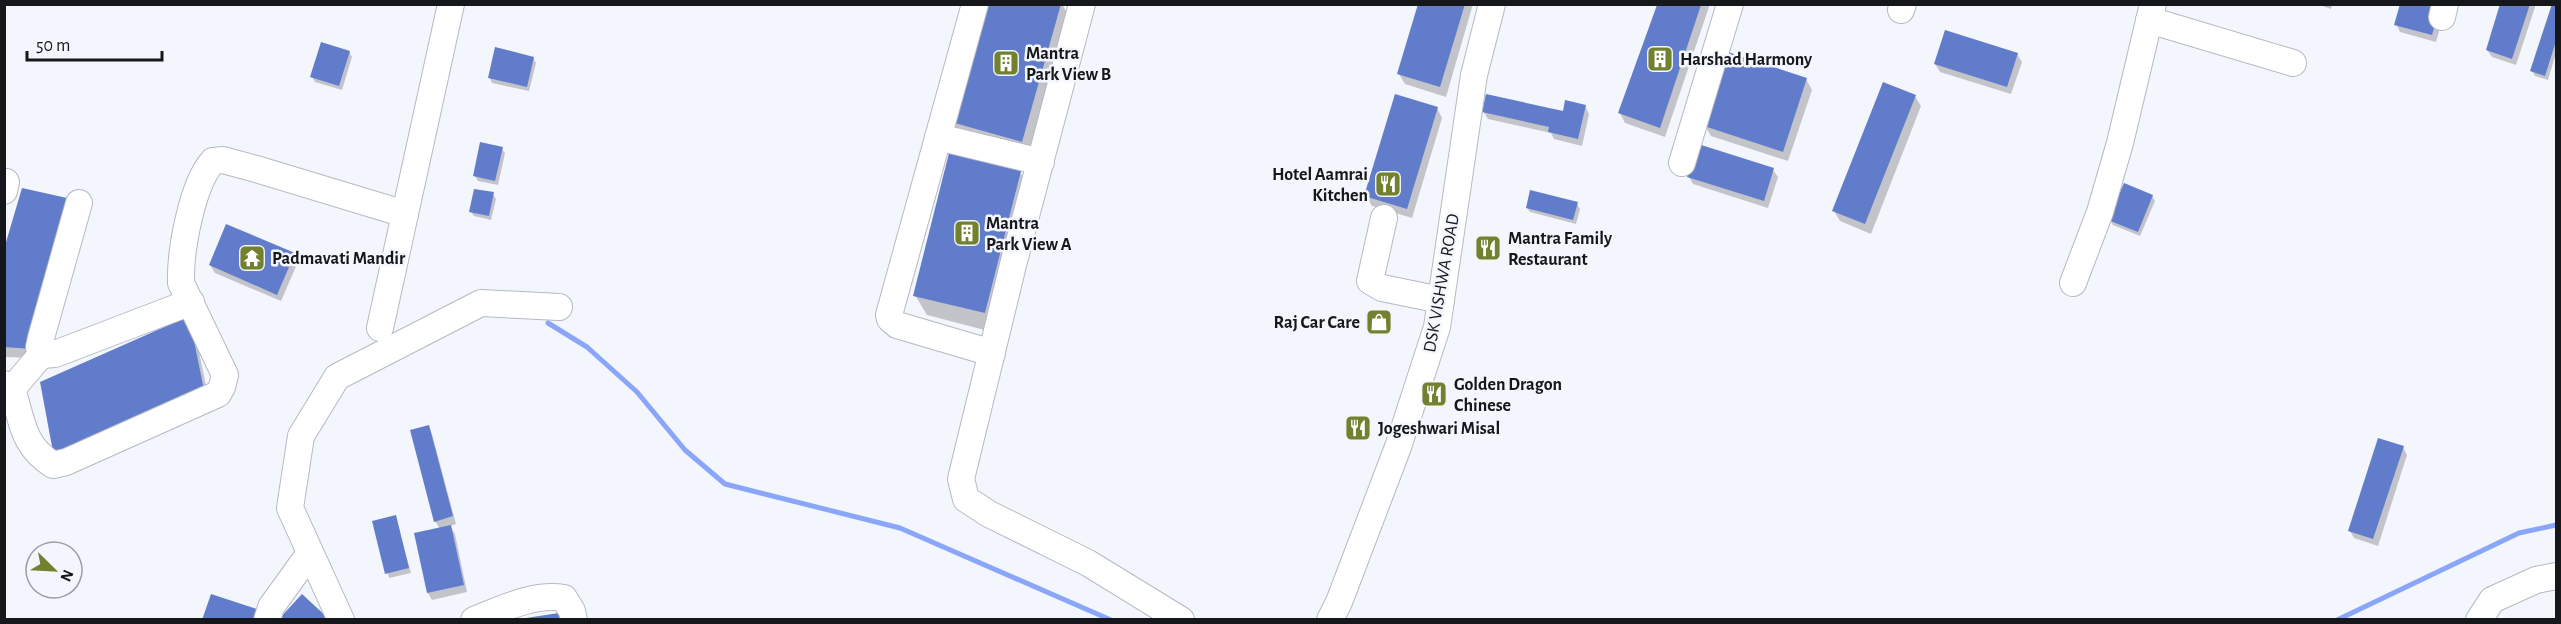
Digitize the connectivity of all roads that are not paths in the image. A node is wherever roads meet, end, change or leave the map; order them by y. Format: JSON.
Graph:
{"nodes":[{"id":1,"x":451,"y":4,"type":"edge"},
{"id":2,"x":975,"y":4,"type":"edge"},
{"id":3,"x":1082,"y":4,"type":"edge"},
{"id":4,"x":1492,"y":4,"type":"edge"},
{"id":5,"x":1730,"y":4,"type":"edge"},
{"id":6,"x":2151,"y":12,"type":"edge"},
{"id":7,"x":2293,"y":63,"type":"dead end"},
{"id":8,"x":938,"y":136,"type":"junction"},
{"id":9,"x":1041,"y":162,"type":"junction"},
{"id":10,"x":1682,"y":163,"type":"dead end"},
{"id":11,"x":79,"y":202,"type":"dead end"},
{"id":12,"x":405,"y":214,"type":"junction"},
{"id":13,"x":1384,"y":218,"type":"dead end"},
{"id":14,"x":2073,"y":283,"type":"dead end"},
{"id":15,"x":1441,"y":300,"type":"junction"},
{"id":16,"x":191,"y":302,"type":"junction"},
{"id":17,"x":559,"y":307,"type":"dead end"},
{"id":18,"x":380,"y":328,"type":"dead end"},
{"id":19,"x":992,"y":353,"type":"junction"},
{"id":20,"x":41,"y":355,"type":"junction"},
{"id":21,"x":8,"y":387,"type":"edge"},
{"id":22,"x":310,"y":553,"type":"junction"},
{"id":23,"x":2556,"y":576,"type":"edge"},
{"id":24,"x":508,"y":613,"type":"edge"},
{"id":25,"x":267,"y":620,"type":"edge"},
{"id":26,"x":341,"y":620,"type":"edge"},
{"id":27,"x":474,"y":620,"type":"edge"},
{"id":28,"x":574,"y":620,"type":"edge"},
{"id":29,"x":1180,"y":620,"type":"edge"},
{"id":30,"x":1330,"y":620,"type":"edge"},
{"id":31,"x":2479,"y":620,"type":"edge"}],
"edges":[{"from":1,"to":12,"type":"street"},
{"from":2,"to":8,"type":"street"},
{"from":3,"to":9,"type":"street"},
{"from":4,"to":15,"type":"street","name":"DSK VISHWA ROAD"},
{"from":5,"to":10,"type":"street"},
{"from":6,"to":7,"type":"street"},
{"from":6,"to":14,"type":"street"},
{"from":8,"to":9,"type":"street"},
{"from":8,"to":19,"type":"street"},
{"from":9,"to":19,"type":"street"},
{"from":11,"to":20,"type":"street"},
{"from":12,"to":16,"type":"street"},
{"from":12,"to":18,"type":"street"},
{"from":13,"to":15,"type":"street"},
{"from":15,"to":30,"type":"street","name":"DSK VISHWA ROAD"},
{"from":16,"to":20,"type":"street"},
{"from":16,"to":21,"type":"street"},
{"from":17,"to":22,"type":"street"},
{"from":19,"to":29,"type":"street"},
{"from":20,"to":21,"type":"street"},
{"from":22,"to":25,"type":"street"},
{"from":22,"to":26,"type":"street"},
{"from":23,"to":31,"type":"street"},
{"from":24,"to":27,"type":"street"},
{"from":24,"to":28,"type":"street"}]}
